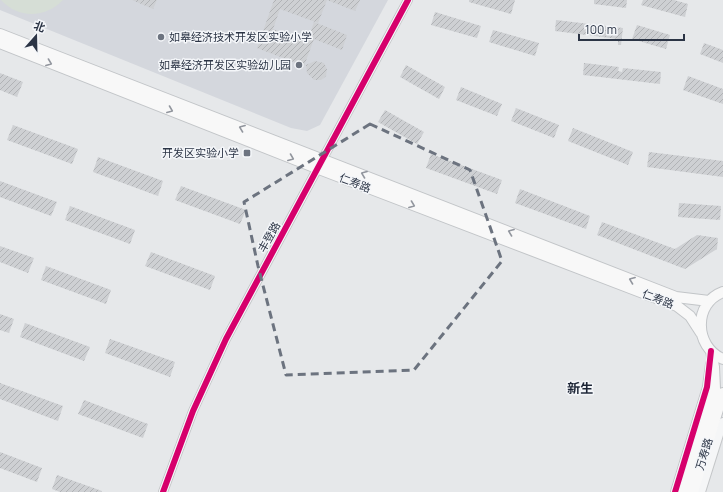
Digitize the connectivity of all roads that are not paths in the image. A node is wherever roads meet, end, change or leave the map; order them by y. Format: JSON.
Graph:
{"nodes":[{"id":1,"x":408,"y":0,"type":"edge"},
{"id":2,"x":0,"y":34,"type":"edge"},
{"id":3,"x":0,"y":43,"type":"edge"},
{"id":4,"x":324,"y":159,"type":"junction"},
{"id":5,"x":319,"y":169,"type":"junction"},
{"id":6,"x":721,"y":291,"type":"edge"},
{"id":7,"x":709,"y":301,"type":"junction"},
{"id":8,"x":701,"y":333,"type":"junction"},
{"id":9,"x":711,"y":351,"type":"junction"},
{"id":10,"x":723,"y":359,"type":"edge"},
{"id":11,"x":723,"y":393,"type":"edge"},
{"id":12,"x":723,"y":422,"type":"edge"},
{"id":13,"x":163,"y":492,"type":"edge"},
{"id":14,"x":675,"y":492,"type":"edge"},
{"id":15,"x":683,"y":492,"type":"edge"},
{"id":16,"x":692,"y":492,"type":"edge"},
{"id":17,"x":701,"y":492,"type":"edge"}],
"edges":[{"from":1,"to":4,"type":"street","name":"丰登路"},
{"from":4,"to":2,"type":"main road","name":"仁寿路","one_way":true},
{"from":3,"to":5,"type":"main road","name":"仁寿路","one_way":true},
{"from":4,"to":5,"type":"street","name":"丰登路"},
{"from":7,"to":4,"type":"main road","name":"仁寿路","one_way":true},
{"from":5,"to":8,"type":"main road","name":"仁寿路","one_way":true},
{"from":5,"to":13,"type":"street","name":"丰登路"},
{"from":6,"to":7,"type":"main road"},
{"from":7,"to":8,"type":"main road"},
{"from":8,"to":9,"type":"main road","name":"仁寿路"},
{"from":9,"to":10,"type":"main road"},
{"from":9,"to":14,"type":"street"},
{"from":9,"to":15,"type":"main road","name":"万寿路"},
{"from":11,"to":16,"type":"main road","name":"万寿路"},
{"from":12,"to":17,"type":"street"}]}
